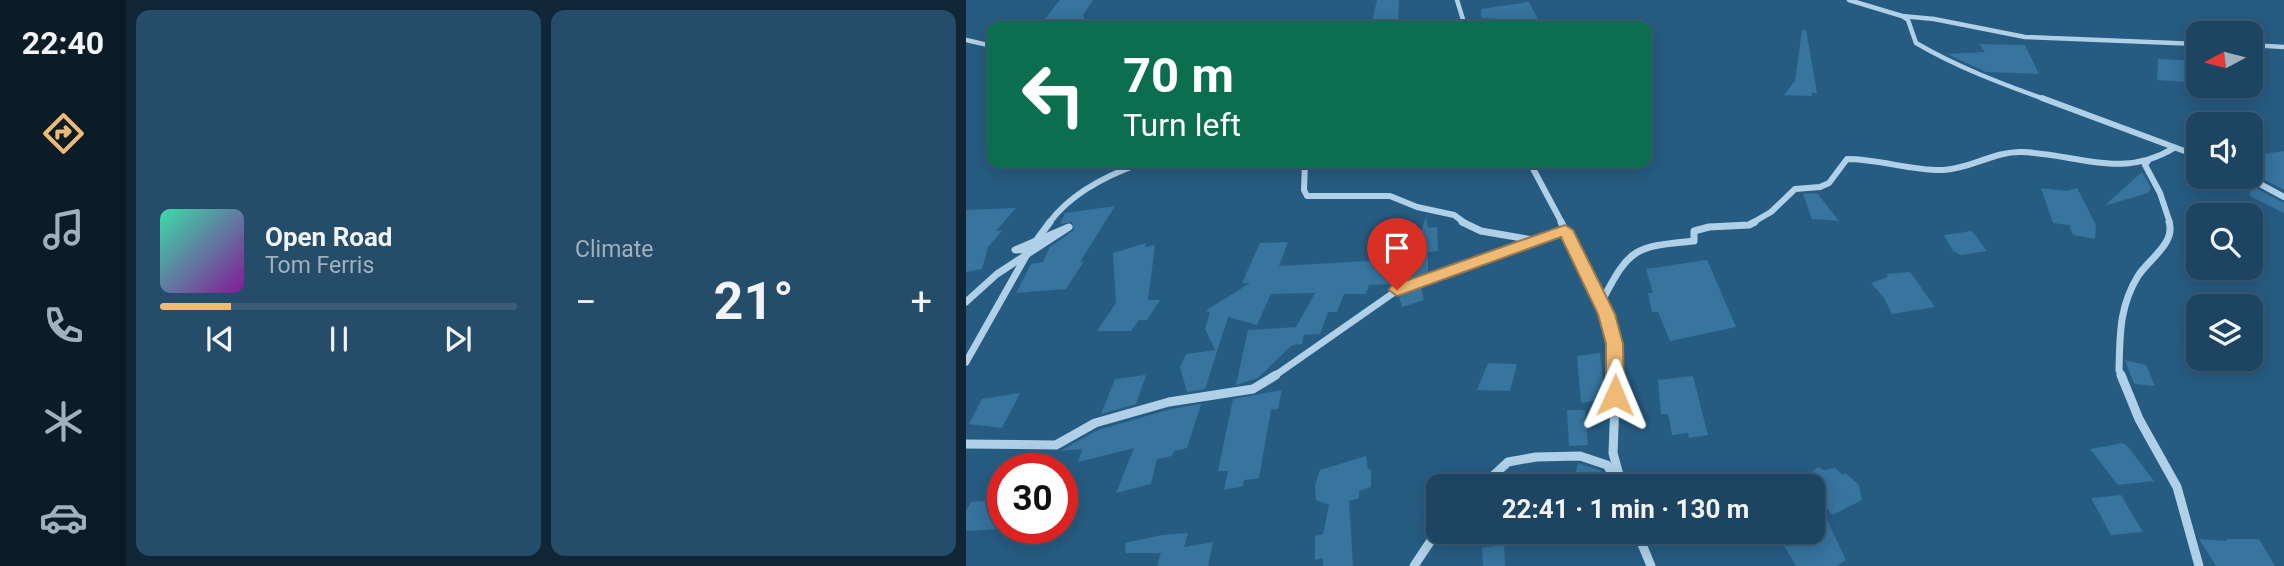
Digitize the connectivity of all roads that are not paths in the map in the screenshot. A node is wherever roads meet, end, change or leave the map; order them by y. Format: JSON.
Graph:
{"nodes":[{"id":1,"x":1457,"y":0,"type":"edge"},
{"id":2,"x":1849,"y":0,"type":"edge"},
{"id":3,"x":1902,"y":16,"type":"junction"},
{"id":4,"x":1464,"y":21,"type":"edge"},
{"id":5,"x":966,"y":40,"type":"edge"},
{"id":6,"x":2186,"y":44,"type":"edge"},
{"id":7,"x":987,"y":45,"type":"edge"},
{"id":8,"x":2263,"y":46,"type":"edge"},
{"id":9,"x":2284,"y":47,"type":"edge"},
{"id":10,"x":2174,"y":148,"type":"junction"},
{"id":11,"x":2186,"y":152,"type":"edge"},
{"id":12,"x":2148,"y":160,"type":"junction"},
{"id":13,"x":1128,"y":168,"type":"edge"},
{"id":14,"x":1305,"y":168,"type":"edge"},
{"id":15,"x":1533,"y":168,"type":"edge"},
{"id":16,"x":2263,"y":186,"type":"edge"},
{"id":17,"x":2284,"y":197,"type":"edge"},
{"id":18,"x":1565,"y":230,"type":"junction"},
{"id":19,"x":1535,"y":240,"type":"junction"},
{"id":20,"x":1030,"y":249,"type":"junction"},
{"id":21,"x":1602,"y":301,"type":"junction"},
{"id":22,"x":966,"y":302,"type":"edge"},
{"id":23,"x":966,"y":362,"type":"edge"},
{"id":24,"x":966,"y":444,"type":"edge"},
{"id":25,"x":1495,"y":474,"type":"edge"},
{"id":26,"x":1613,"y":474,"type":"edge"},
{"id":27,"x":1618,"y":474,"type":"edge"},
{"id":28,"x":1429,"y":544,"type":"edge"},
{"id":29,"x":1642,"y":544,"type":"edge"},
{"id":30,"x":1414,"y":566,"type":"edge"},
{"id":31,"x":1651,"y":566,"type":"edge"},
{"id":32,"x":2199,"y":566,"type":"edge"}],
"edges":[{"from":1,"to":4,"type":"street"},
{"from":2,"to":3,"type":"street"},
{"from":3,"to":6,"type":"street"},
{"from":3,"to":10,"type":"street"},
{"from":5,"to":7,"type":"street"},
{"from":8,"to":9,"type":"street"},
{"from":10,"to":11,"type":"street"},
{"from":10,"to":12,"type":"street"},
{"from":12,"to":21,"type":"street"},
{"from":12,"to":32,"type":"street"},
{"from":13,"to":20,"type":"street"},
{"from":14,"to":19,"type":"street"},
{"from":15,"to":18,"type":"street"},
{"from":16,"to":17,"type":"street"},
{"from":18,"to":19,"type":"street"},
{"from":18,"to":21,"type":"street"},
{"from":19,"to":24,"type":"street"},
{"from":20,"to":22,"type":"street"},
{"from":20,"to":23,"type":"street"},
{"from":21,"to":27,"type":"street"},
{"from":25,"to":26,"type":"street"},
{"from":28,"to":30,"type":"street"},
{"from":29,"to":31,"type":"street"}]}
